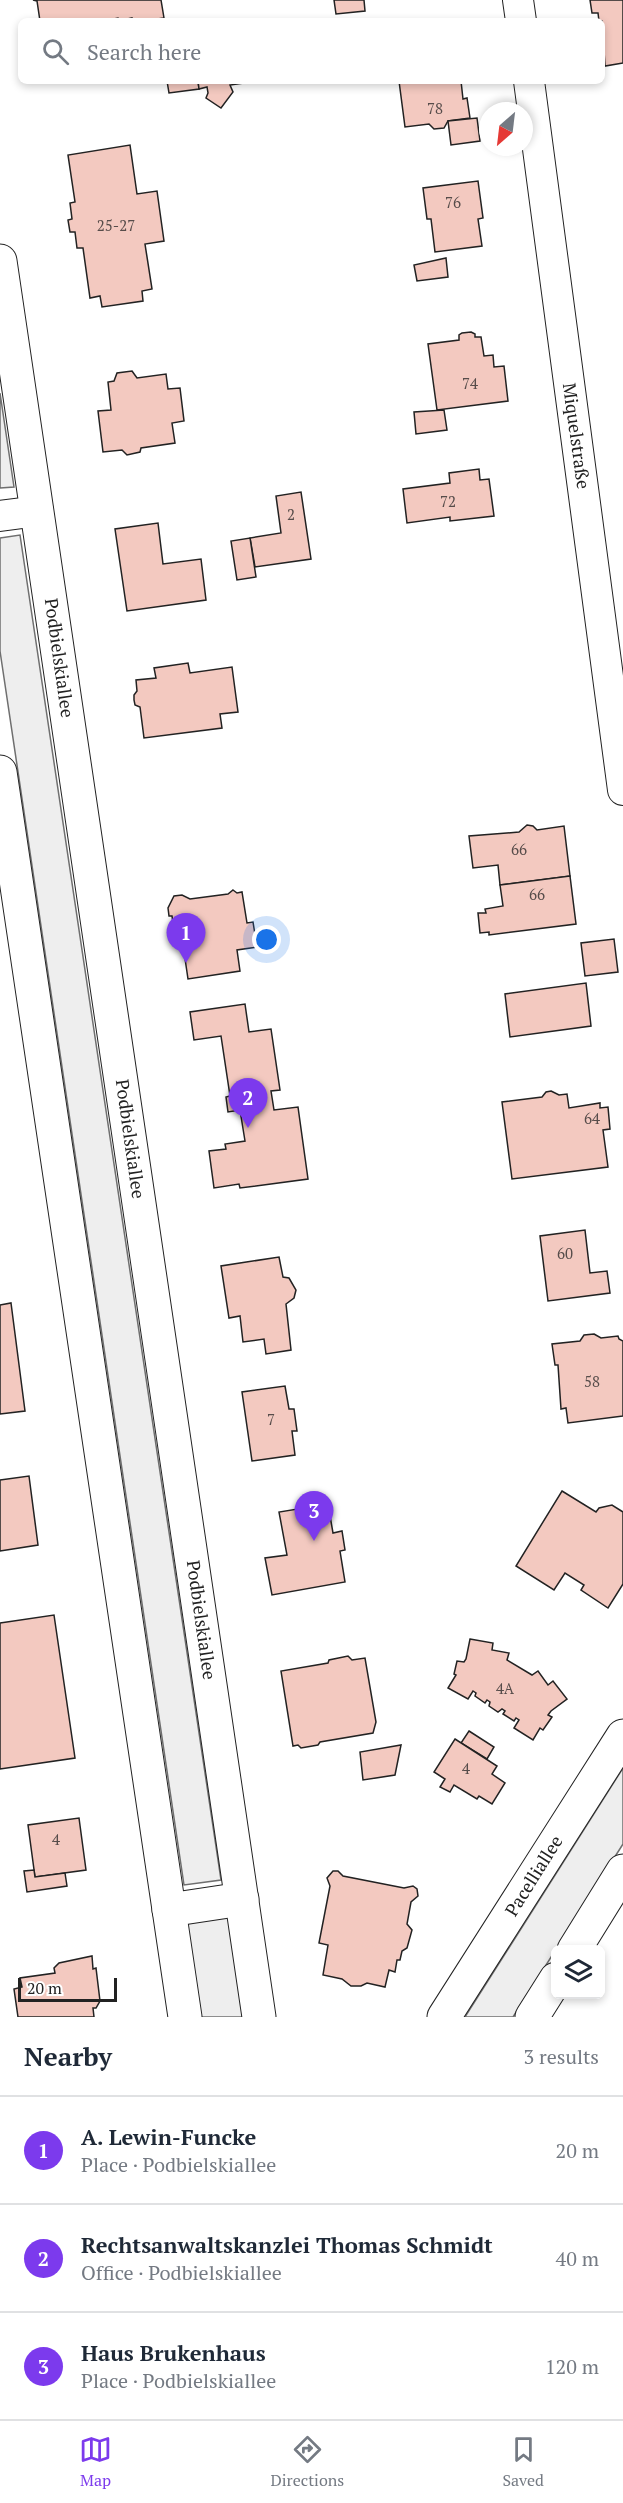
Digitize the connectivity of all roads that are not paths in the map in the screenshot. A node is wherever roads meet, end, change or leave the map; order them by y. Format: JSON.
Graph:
{"nodes":[{"id":1,"x":518,"y":0,"type":"edge"},
{"id":2,"x":521,"y":18,"type":"edge"},
{"id":3,"x":529,"y":84,"type":"edge"},
{"id":4,"x":0,"y":261,"type":"edge"},
{"id":5,"x":38,"y":511,"type":"junction"},
{"id":6,"x":0,"y":516,"type":"edge"},
{"id":7,"x":0,"y":772,"type":"edge"},
{"id":8,"x":623,"y":790,"type":"edge"},
{"id":9,"x":623,"y":1736,"type":"edge"},
{"id":10,"x":623,"y":1871,"type":"edge"},
{"id":11,"x":242,"y":1899,"type":"junction"},
{"id":12,"x":169,"y":1910,"type":"junction"},
{"id":13,"x":577,"y":1945,"type":"edge"},
{"id":14,"x":551,"y":1986,"type":"edge"},
{"id":15,"x":184,"y":2017,"type":"edge"},
{"id":16,"x":259,"y":2017,"type":"edge"},
{"id":17,"x":444,"y":2017,"type":"edge"},
{"id":18,"x":532,"y":2017,"type":"edge"}],
"edges":[{"from":1,"to":2,"type":"street"},
{"from":3,"to":8,"type":"street","name":"Miquelstraße"},
{"from":4,"to":5,"type":"street","name":"Podbielskiallee"},
{"from":5,"to":6,"type":"street"},
{"from":5,"to":11,"type":"street","name":"Podbielskiallee"},
{"from":7,"to":12,"type":"street"},
{"from":9,"to":17,"type":"street","name":"Pacelliallee"},
{"from":10,"to":13,"type":"street"},
{"from":11,"to":12,"type":"street"},
{"from":11,"to":16,"type":"street","name":"Podbielskiallee"},
{"from":12,"to":15,"type":"street"},
{"from":14,"to":18,"type":"street"}]}
